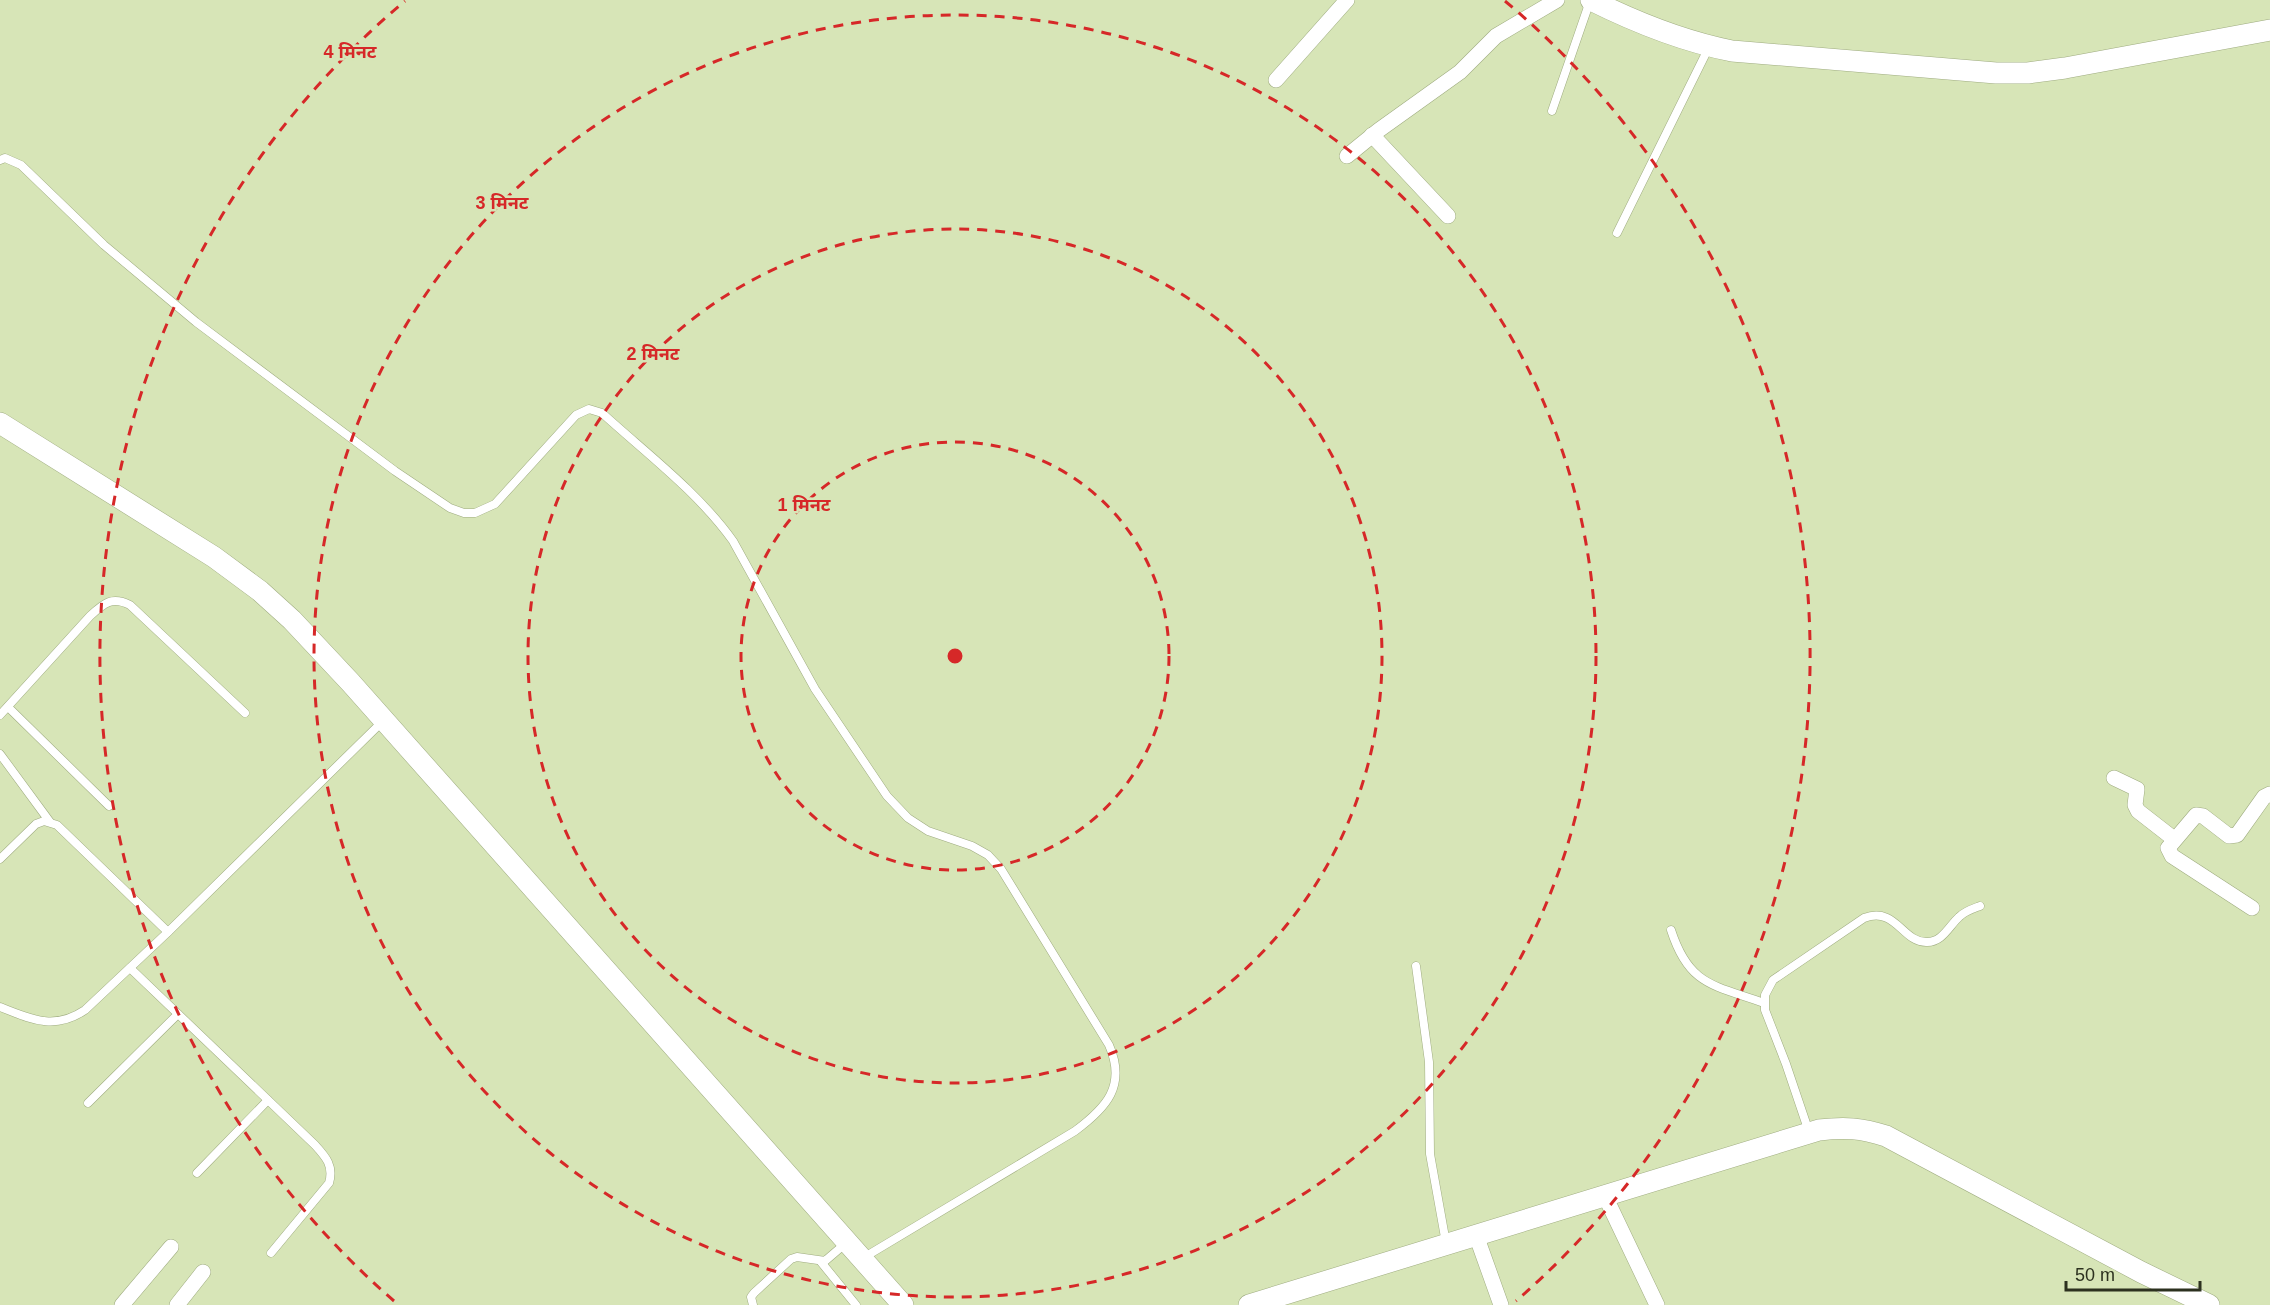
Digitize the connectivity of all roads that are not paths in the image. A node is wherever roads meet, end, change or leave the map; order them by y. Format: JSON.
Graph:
{"nodes":[{"id":1,"x":1347,"y":0,"type":"edge"},
{"id":2,"x":1557,"y":0,"type":"edge"},
{"id":3,"x":1591,"y":0,"type":"edge"},
{"id":4,"x":2270,"y":30,"type":"edge"},
{"id":5,"x":1709,"y":46,"type":"junction"},
{"id":6,"x":1276,"y":80,"type":"dead end"},
{"id":7,"x":1552,"y":111,"type":"dead end"},
{"id":8,"x":1372,"y":135,"type":"junction"},
{"id":9,"x":1347,"y":156,"type":"dead end"},
{"id":10,"x":0,"y":160,"type":"edge"},
{"id":11,"x":1448,"y":216,"type":"dead end"},
{"id":12,"x":1617,"y":233,"type":"dead end"},
{"id":13,"x":0,"y":423,"type":"edge"},
{"id":14,"x":8,"y":707,"type":"junction"},
{"id":15,"x":245,"y":713,"type":"dead end"},
{"id":16,"x":0,"y":715,"type":"edge"},
{"id":17,"x":384,"y":720,"type":"junction"},
{"id":18,"x":0,"y":754,"type":"edge"},
{"id":19,"x":2114,"y":778,"type":"dead end"},
{"id":20,"x":2270,"y":794,"type":"edge"},
{"id":21,"x":110,"y":806,"type":"dead end"},
{"id":22,"x":50,"y":822,"type":"junction"},
{"id":23,"x":2174,"y":839,"type":"junction"},
{"id":24,"x":0,"y":860,"type":"edge"},
{"id":25,"x":1980,"y":906,"type":"dead end"},
{"id":26,"x":2252,"y":908,"type":"dead end"},
{"id":27,"x":1671,"y":930,"type":"dead end"},
{"id":28,"x":168,"y":932,"type":"junction"},
{"id":29,"x":1416,"y":966,"type":"dead end"},
{"id":30,"x":130,"y":968,"type":"junction"},
{"id":31,"x":1764,"y":1003,"type":"junction"},
{"id":32,"x":0,"y":1007,"type":"edge"},
{"id":33,"x":178,"y":1014,"type":"junction"},
{"id":34,"x":268,"y":1100,"type":"junction"},
{"id":35,"x":88,"y":1103,"type":"dead end"},
{"id":36,"x":1809,"y":1134,"type":"junction"},
{"id":37,"x":197,"y":1173,"type":"dead end"},
{"id":38,"x":1605,"y":1196,"type":"junction"},
{"id":39,"x":1476,"y":1235,"type":"junction"},
{"id":40,"x":847,"y":1242,"type":"junction"},
{"id":41,"x":1446,"y":1244,"type":"junction"},
{"id":42,"x":171,"y":1247,"type":"dead end"},
{"id":43,"x":271,"y":1253,"type":"dead end"},
{"id":44,"x":862,"y":1259,"type":"junction"},
{"id":45,"x":821,"y":1262,"type":"junction"},
{"id":46,"x":203,"y":1272,"type":"dead end"},
{"id":47,"x":122,"y":1305,"type":"edge"},
{"id":48,"x":177,"y":1305,"type":"edge"},
{"id":49,"x":753,"y":1305,"type":"edge"},
{"id":50,"x":856,"y":1305,"type":"edge"},
{"id":51,"x":903,"y":1305,"type":"edge"},
{"id":52,"x":1249,"y":1305,"type":"edge"},
{"id":53,"x":1501,"y":1305,"type":"edge"},
{"id":54,"x":1658,"y":1305,"type":"edge"},
{"id":55,"x":2209,"y":1305,"type":"edge"}],
"edges":[{"from":1,"to":6,"type":"street"},
{"from":2,"to":8,"type":"street"},
{"from":3,"to":5,"type":"street"},
{"from":3,"to":7,"type":"lane"},
{"from":4,"to":5,"type":"street"},
{"from":5,"to":12,"type":"lane"},
{"from":8,"to":9,"type":"street"},
{"from":8,"to":11,"type":"street"},
{"from":10,"to":44,"type":"lane"},
{"from":13,"to":17,"type":"street"},
{"from":14,"to":15,"type":"lane"},
{"from":14,"to":16,"type":"lane"},
{"from":14,"to":21,"type":"lane"},
{"from":17,"to":28,"type":"lane"},
{"from":17,"to":40,"type":"street"},
{"from":18,"to":22,"type":"lane"},
{"from":19,"to":23,"type":"street"},
{"from":20,"to":23,"type":"street"},
{"from":22,"to":24,"type":"lane"},
{"from":22,"to":28,"type":"lane"},
{"from":23,"to":26,"type":"street"},
{"from":25,"to":31,"type":"lane"},
{"from":27,"to":31,"type":"lane"},
{"from":28,"to":30,"type":"lane"},
{"from":29,"to":41,"type":"lane"},
{"from":30,"to":32,"type":"lane"},
{"from":30,"to":33,"type":"lane"},
{"from":31,"to":36,"type":"lane"},
{"from":33,"to":34,"type":"lane"},
{"from":33,"to":35,"type":"lane"},
{"from":34,"to":37,"type":"lane"},
{"from":34,"to":43,"type":"lane"},
{"from":36,"to":38,"type":"street"},
{"from":36,"to":55,"type":"street"},
{"from":38,"to":39,"type":"street"},
{"from":38,"to":54,"type":"street"},
{"from":39,"to":41,"type":"street"},
{"from":39,"to":53,"type":"street"},
{"from":40,"to":44,"type":"street"},
{"from":40,"to":45,"type":"lane"},
{"from":41,"to":52,"type":"street"},
{"from":42,"to":47,"type":"street"},
{"from":44,"to":51,"type":"street"},
{"from":45,"to":49,"type":"lane"},
{"from":45,"to":50,"type":"lane"},
{"from":46,"to":48,"type":"street"}]}
